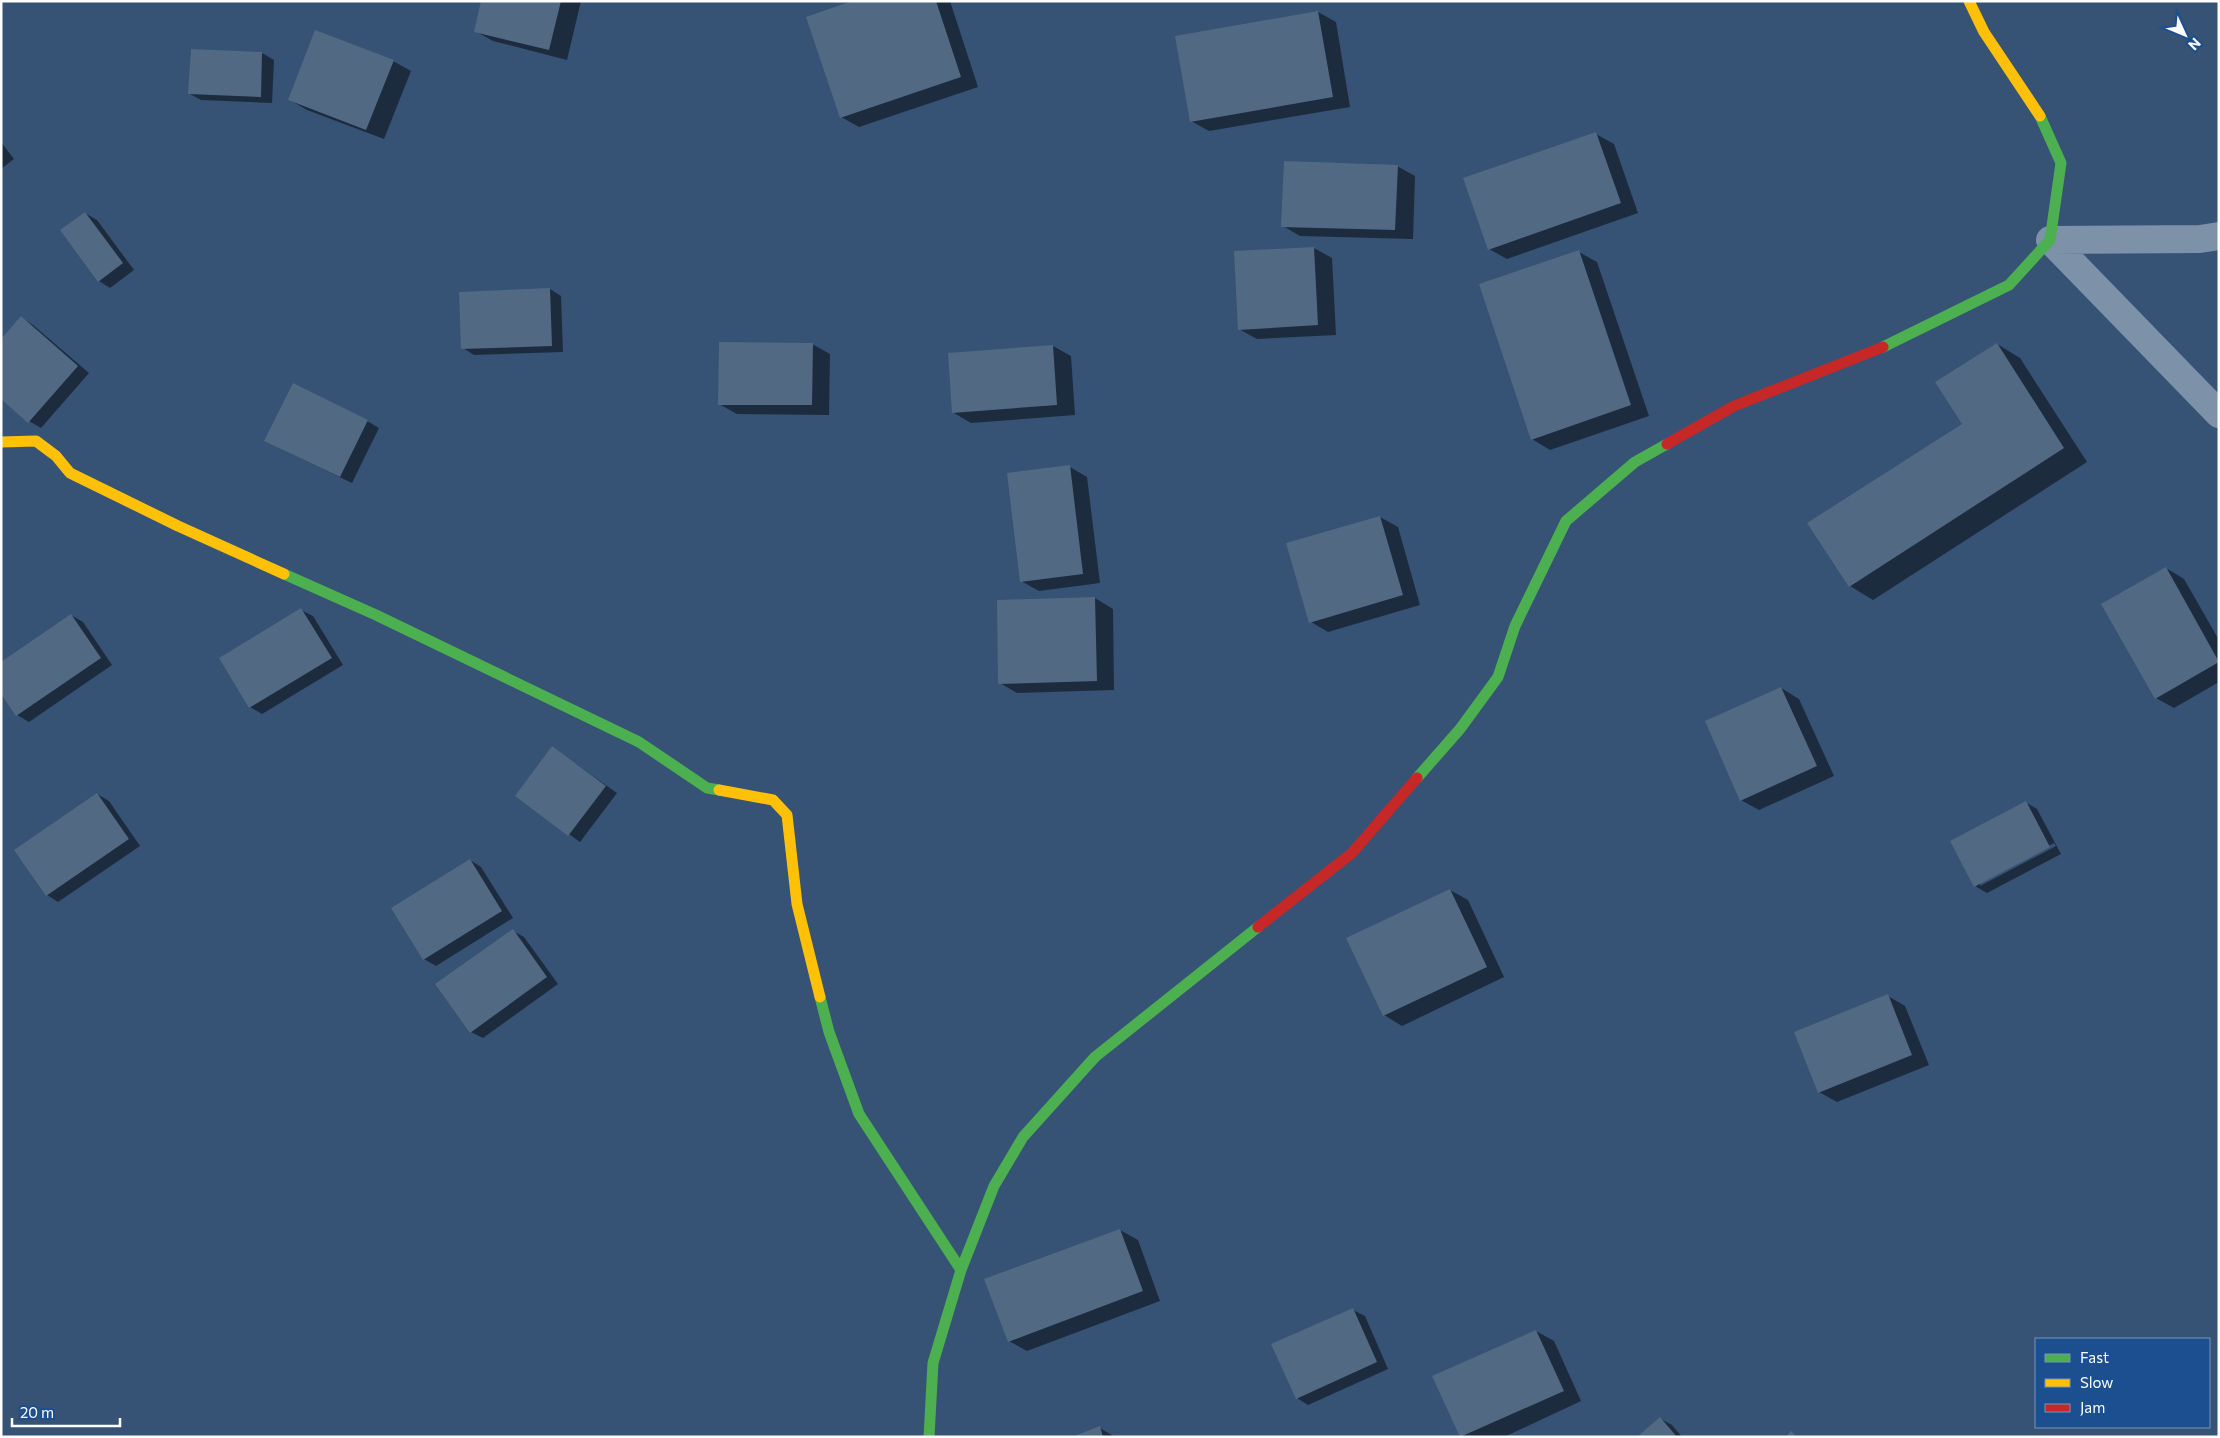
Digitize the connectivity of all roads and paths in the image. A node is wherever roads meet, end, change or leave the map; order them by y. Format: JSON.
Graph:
{"nodes":[{"id":1,"x":1969,"y":1,"type":"edge"},
{"id":2,"x":2219,"y":236,"type":"edge"},
{"id":3,"x":2050,"y":240,"type":"junction"},
{"id":4,"x":2219,"y":414,"type":"edge"},
{"id":5,"x":1,"y":442,"type":"edge"},
{"id":6,"x":961,"y":1270,"type":"junction"},
{"id":7,"x":929,"y":1437,"type":"edge"}],
"edges":[{"from":1,"to":3,"type":"street"},
{"from":2,"to":3,"type":"street"},
{"from":3,"to":4,"type":"street"},
{"from":3,"to":6,"type":"street"},
{"from":5,"to":6,"type":"street"},
{"from":6,"to":7,"type":"street"}]}
